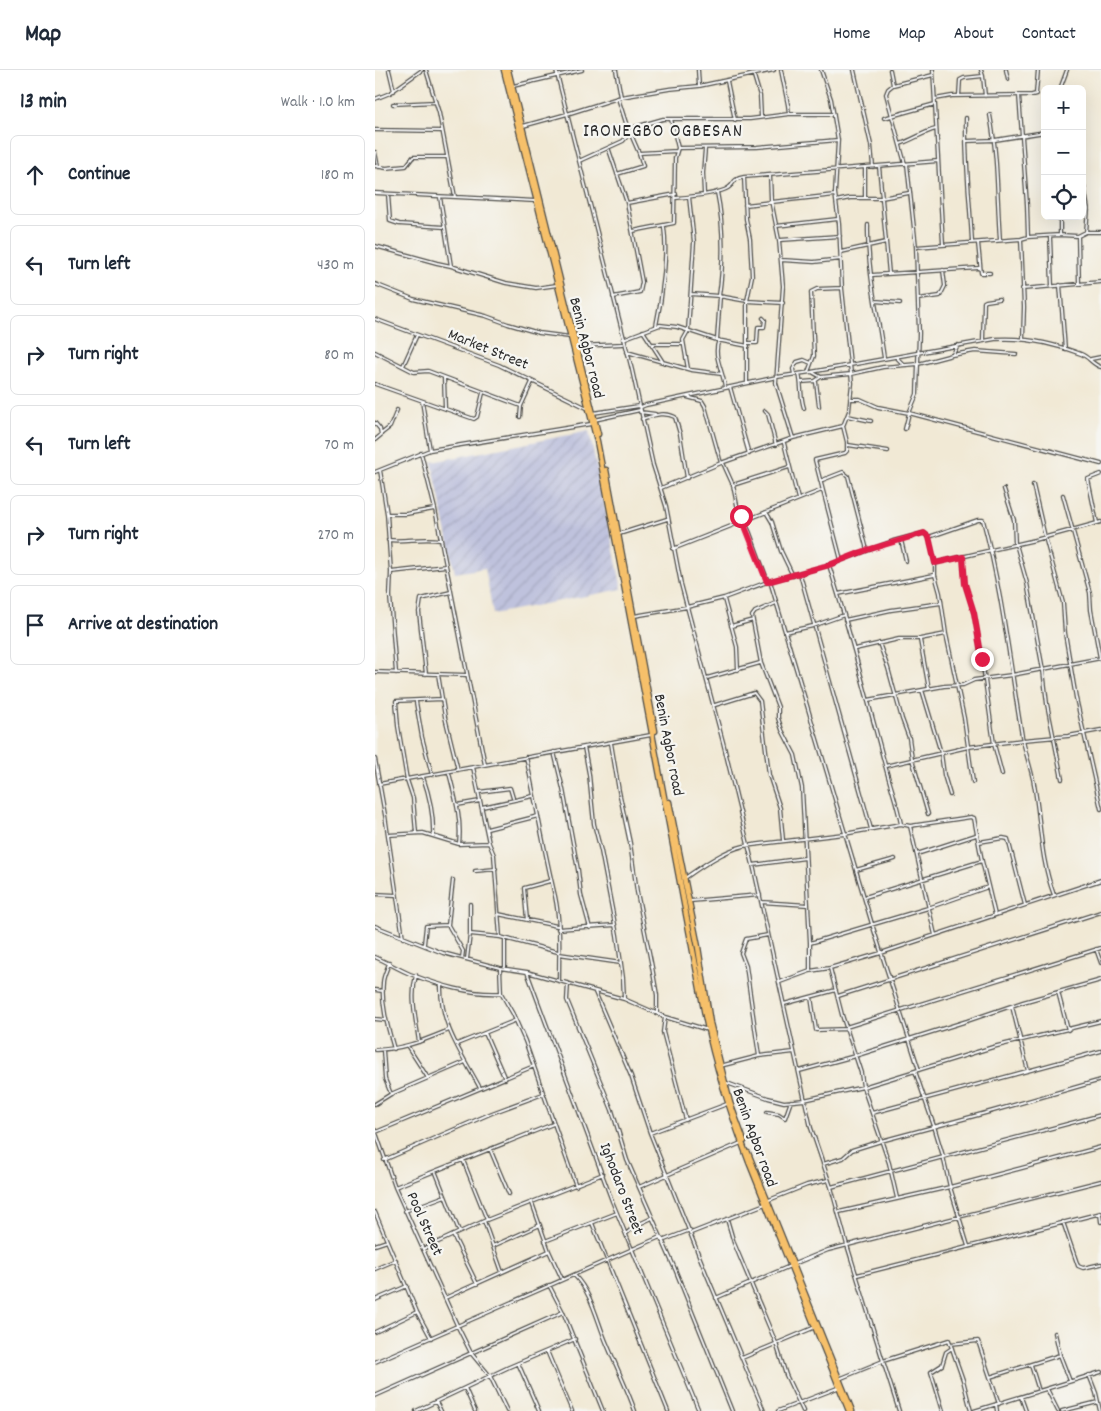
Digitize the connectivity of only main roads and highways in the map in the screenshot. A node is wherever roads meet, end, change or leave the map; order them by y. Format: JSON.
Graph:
{"nodes":[{"id":1,"x":504,"y":70,"type":"edge"},
{"id":2,"x":508,"y":70,"type":"edge"},
{"id":3,"x":591,"y":412,"type":"junction"},
{"id":4,"x":593,"y":421,"type":"junction"},
{"id":5,"x":695,"y":947,"type":"junction"},
{"id":6,"x":767,"y":1202,"type":"junction"},
{"id":7,"x":792,"y":1265,"type":"junction"},
{"id":8,"x":838,"y":1379,"type":"junction"},
{"id":9,"x":851,"y":1411,"type":"edge"}],
"edges":[{"from":1,"to":3,"type":"highway","name":"Benin Agbor road"},
{"from":2,"to":3,"type":"highway","name":"Benin Agbor road"},
{"from":3,"to":4,"type":"highway","name":"Benin Agbor road"},
{"from":4,"to":5,"type":"highway","name":"Benin Agbor road"},
{"from":4,"to":5,"type":"highway","name":"Benin Agbor road"},
{"from":5,"to":6,"type":"highway","name":"Benin Agbor road"},
{"from":5,"to":6,"type":"highway","name":"Benin Agbor road"},
{"from":6,"to":7,"type":"highway","name":"Benin Agbor road"},
{"from":7,"to":8,"type":"highway","name":"Benin Agbor road"},
{"from":7,"to":8,"type":"highway","name":"Benin Agbor road"},
{"from":8,"to":9,"type":"highway","name":"Benin Agbor road"},
{"from":8,"to":9,"type":"highway","name":"Benin Agbor road"}]}
